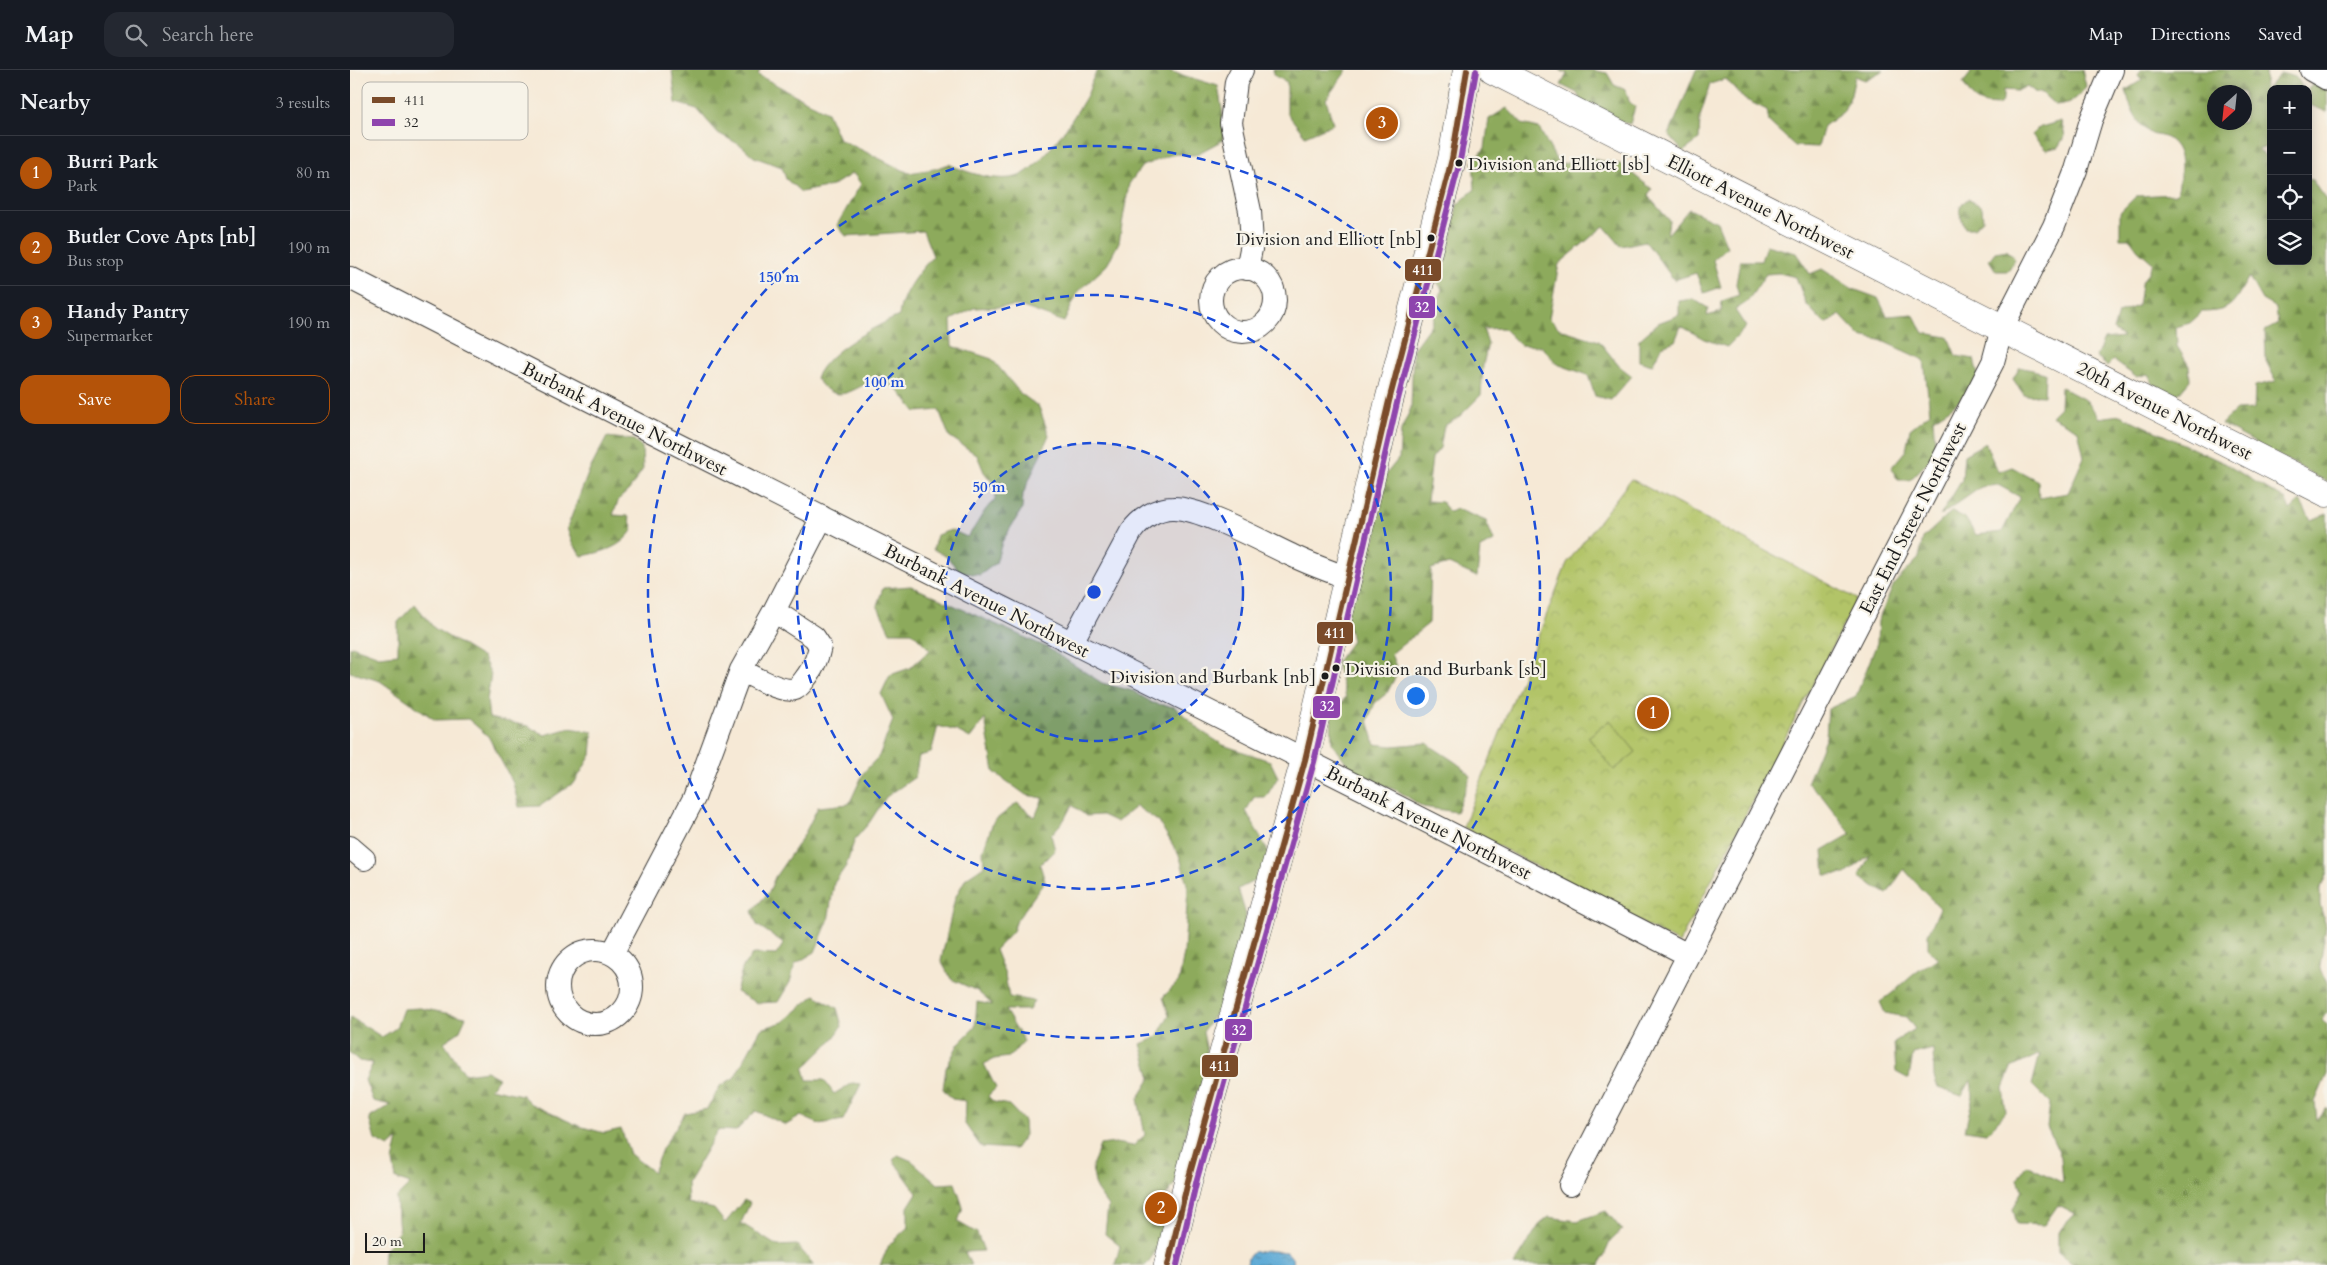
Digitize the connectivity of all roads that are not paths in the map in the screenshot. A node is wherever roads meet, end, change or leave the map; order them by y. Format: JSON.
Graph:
{"nodes":[{"id":1,"x":1242,"y":70,"type":"edge"},
{"id":2,"x":1468,"y":70,"type":"edge"},
{"id":3,"x":1493,"y":70,"type":"edge"},
{"id":4,"x":2112,"y":70,"type":"edge"},
{"id":5,"x":2311,"y":70,"type":"edge"},
{"id":6,"x":2327,"y":79,"type":"edge"},
{"id":7,"x":1247,"y":268,"type":"dead end"},
{"id":8,"x":350,"y":278,"type":"edge"},
{"id":9,"x":2002,"y":328,"type":"junction"},
{"id":10,"x":2327,"y":493,"type":"edge"},
{"id":11,"x":822,"y":517,"type":"junction"},
{"id":12,"x":1348,"y":578,"type":"junction"},
{"id":13,"x":774,"y":611,"type":"junction"},
{"id":14,"x":1072,"y":642,"type":"junction"},
{"id":15,"x":741,"y":670,"type":"junction"},
{"id":16,"x":1305,"y":760,"type":"junction"},
{"id":17,"x":612,"y":954,"type":"dead end"},
{"id":18,"x":1688,"y":955,"type":"junction"},
{"id":19,"x":1570,"y":1185,"type":"dead end"},
{"id":20,"x":1168,"y":1265,"type":"edge"}],
"edges":[{"from":1,"to":7,"type":"street"},
{"from":2,"to":12,"type":"street"},
{"from":3,"to":9,"type":"street","name":"Elliott Avenue Northwest"},
{"from":4,"to":9,"type":"street","name":"East End Street Northwest"},
{"from":5,"to":6,"type":"street"},
{"from":8,"to":11,"type":"street","name":"Burbank Avenue Northwest"},
{"from":9,"to":10,"type":"street","name":"20th Avenue Northwest"},
{"from":9,"to":18,"type":"street","name":"East End Street Northwest"},
{"from":11,"to":13,"type":"street"},
{"from":11,"to":14,"type":"street","name":"Burbank Avenue Northwest"},
{"from":12,"to":14,"type":"street"},
{"from":12,"to":16,"type":"street"},
{"from":13,"to":15,"type":"street"},
{"from":13,"to":15,"type":"street"},
{"from":14,"to":16,"type":"street","name":"Burbank Avenue Northwest"},
{"from":15,"to":17,"type":"street"},
{"from":16,"to":18,"type":"street","name":"Burbank Avenue Northwest"},
{"from":16,"to":20,"type":"street"},
{"from":18,"to":19,"type":"street"}]}
